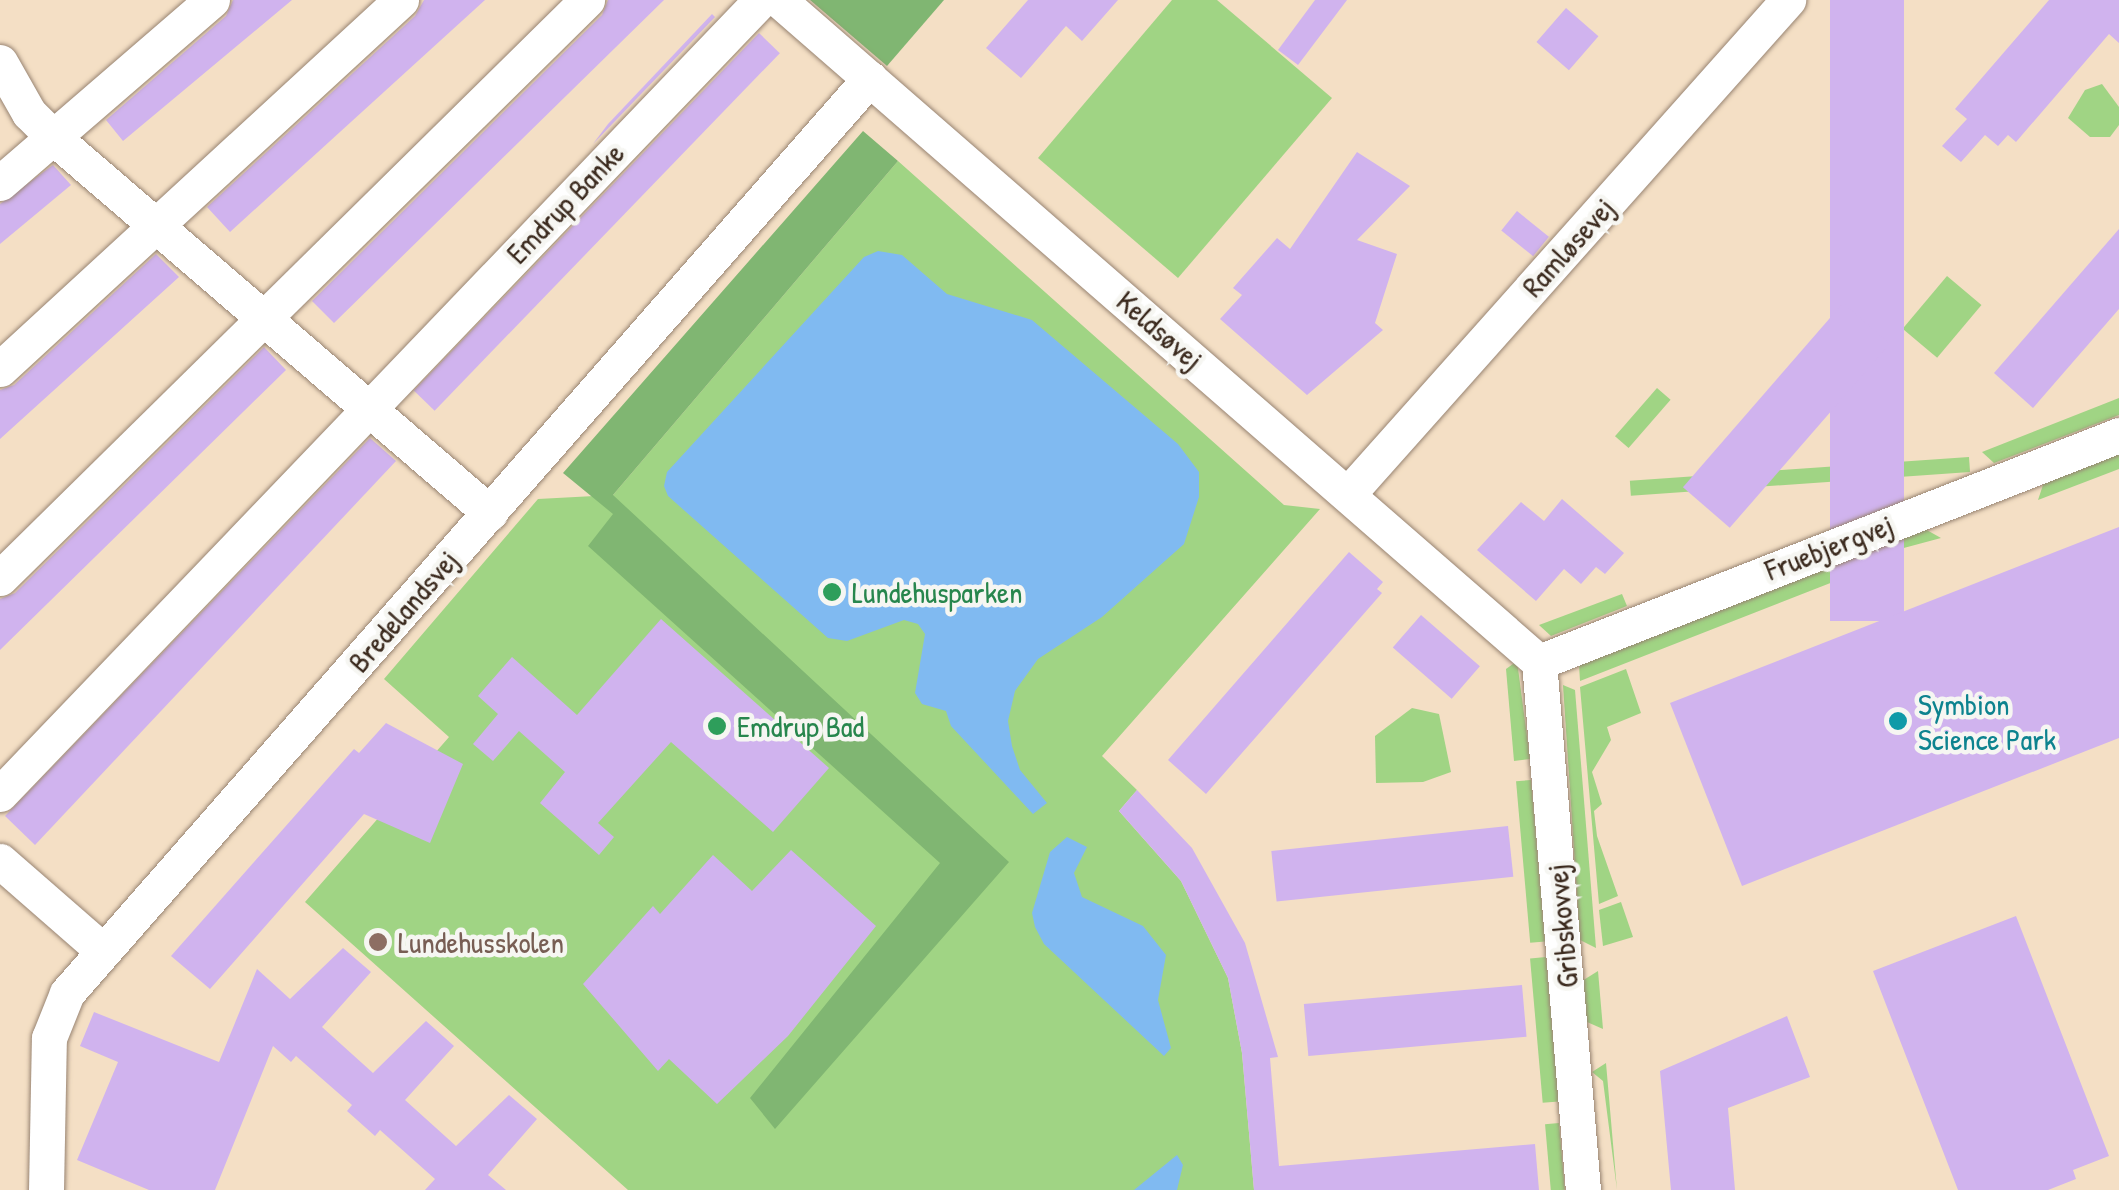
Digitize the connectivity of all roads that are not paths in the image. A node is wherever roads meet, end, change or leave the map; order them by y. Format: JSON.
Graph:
{"nodes":[{"id":1,"x":212,"y":0,"type":"edge"},
{"id":2,"x":401,"y":0,"type":"edge"},
{"id":3,"x":587,"y":0,"type":"edge"},
{"id":4,"x":761,"y":0,"type":"edge"},
{"id":5,"x":779,"y":0,"type":"edge"},
{"id":6,"x":1788,"y":0,"type":"edge"},
{"id":7,"x":0,"y":62,"type":"edge"},
{"id":8,"x":870,"y":78,"type":"junction"},
{"id":9,"x":54,"y":138,"type":"junction"},
{"id":10,"x":0,"y":183,"type":"edge"},
{"id":11,"x":156,"y":226,"type":"junction"},
{"id":12,"x":263,"y":319,"type":"junction"},
{"id":13,"x":0,"y":369,"type":"edge"},
{"id":14,"x":370,"y":406,"type":"junction"},
{"id":15,"x":2119,"y":435,"type":"edge"},
{"id":16,"x":1348,"y":494,"type":"junction"},
{"id":17,"x":490,"y":513,"type":"junction"},
{"id":18,"x":0,"y":578,"type":"edge"},
{"id":19,"x":1540,"y":662,"type":"junction"},
{"id":20,"x":0,"y":794,"type":"edge"},
{"id":21,"x":0,"y":861,"type":"edge"},
{"id":22,"x":102,"y":950,"type":"junction"},
{"id":23,"x":46,"y":1190,"type":"edge"},
{"id":24,"x":1583,"y":1190,"type":"edge"}],
"edges":[{"from":1,"to":9,"type":"street"},
{"from":2,"to":11,"type":"street"},
{"from":3,"to":12,"type":"street"},
{"from":4,"to":14,"type":"street","name":"Emdrup Banke"},
{"from":5,"to":8,"type":"street","name":"Keldsøvej"},
{"from":6,"to":16,"type":"street","name":"Ramløsevej"},
{"from":7,"to":9,"type":"street"},
{"from":8,"to":16,"type":"street","name":"Keldsøvej"},
{"from":8,"to":17,"type":"street","name":"Bredelandsvej"},
{"from":9,"to":10,"type":"street"},
{"from":9,"to":11,"type":"street"},
{"from":11,"to":12,"type":"street"},
{"from":11,"to":13,"type":"street"},
{"from":12,"to":14,"type":"street"},
{"from":12,"to":18,"type":"street"},
{"from":14,"to":17,"type":"street"},
{"from":14,"to":20,"type":"street","name":"Emdrup Banke"},
{"from":15,"to":19,"type":"street","name":"Fruebjergvej"},
{"from":16,"to":19,"type":"street","name":"Keldsøvej"},
{"from":17,"to":22,"type":"street","name":"Bredelandsvej"},
{"from":19,"to":24,"type":"street","name":"Gribskovvej"},
{"from":21,"to":22,"type":"street"},
{"from":22,"to":23,"type":"street","name":"Bredelandsvej"}]}
